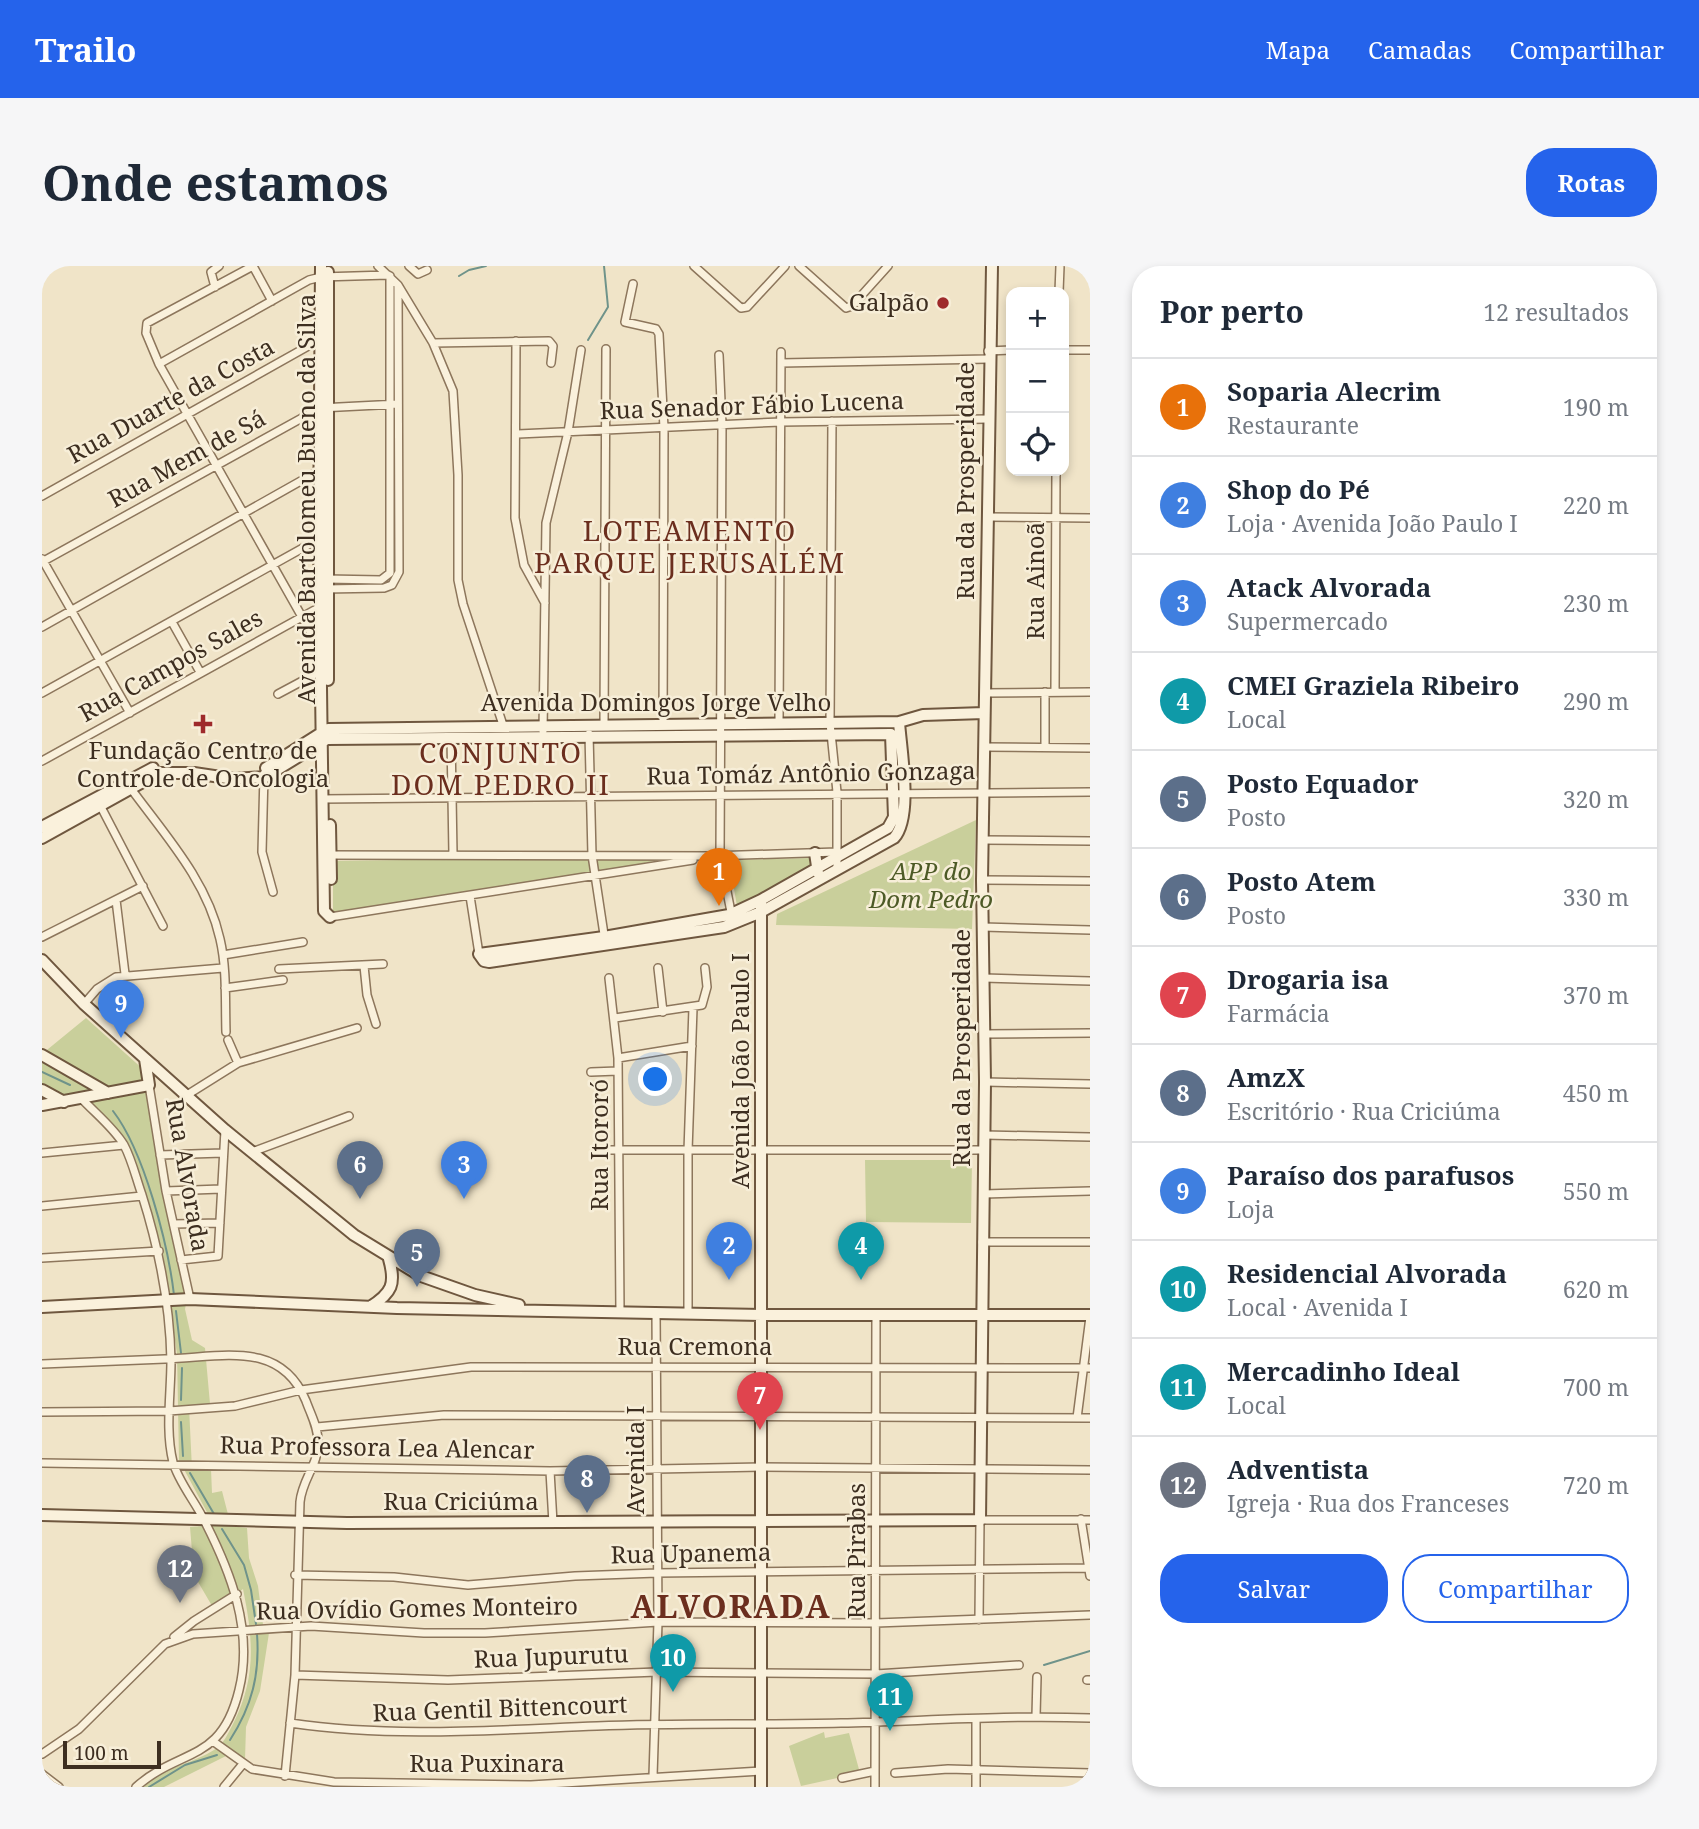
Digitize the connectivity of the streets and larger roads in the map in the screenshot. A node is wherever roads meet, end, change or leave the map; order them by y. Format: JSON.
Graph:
{"nodes":[{"id":1,"x":219,"y":266,"type":"edge"},
{"id":2,"x":253,"y":266,"type":"edge"},
{"id":3,"x":378,"y":266,"type":"edge"},
{"id":4,"x":409,"y":266,"type":"edge"},
{"id":5,"x":694,"y":266,"type":"edge"},
{"id":6,"x":785,"y":266,"type":"edge"},
{"id":7,"x":799,"y":266,"type":"edge"},
{"id":8,"x":888,"y":266,"type":"edge"},
{"id":9,"x":992,"y":266,"type":"edge"},
{"id":10,"x":1060,"y":266,"type":"edge"},
{"id":11,"x":427,"y":270,"type":"dead end"},
{"id":12,"x":324,"y":271,"type":"edge"},
{"id":13,"x":389,"y":276,"type":"junction"},
{"id":14,"x":633,"y":284,"type":"dead end"},
{"id":15,"x":398,"y":285,"type":"junction"},
{"id":16,"x":215,"y":287,"type":"junction"},
{"id":17,"x":1059,"y":287,"type":"edge"},
{"id":18,"x":272,"y":301,"type":"junction"},
{"id":19,"x":319,"y":340,"type":"junction"},
{"id":20,"x":516,"y":341,"type":"junction"},
{"id":21,"x":433,"y":343,"type":"junction"},
{"id":22,"x":606,"y":349,"type":"dead end"},
{"id":23,"x":581,"y":350,"type":"dead end"},
{"id":24,"x":1069,"y":350,"type":"edge"},
{"id":25,"x":1090,"y":350,"type":"edge"},
{"id":26,"x":1006,"y":351,"type":"edge"},
{"id":27,"x":781,"y":352,"type":"dead end"},
{"id":28,"x":719,"y":355,"type":"dead end"},
{"id":29,"x":988,"y":355,"type":"junction"},
{"id":30,"x":551,"y":363,"type":"dead end"},
{"id":31,"x":781,"y":363,"type":"junction"},
{"id":32,"x":159,"y":364,"type":"junction"},
{"id":33,"x":393,"y":404,"type":"junction"},
{"id":34,"x":324,"y":407,"type":"junction"},
{"id":35,"x":188,"y":414,"type":"junction"},
{"id":36,"x":988,"y":419,"type":"junction"},
{"id":37,"x":832,"y":421,"type":"junction"},
{"id":38,"x":781,"y":422,"type":"junction"},
{"id":39,"x":722,"y":425,"type":"junction"},
{"id":40,"x":664,"y":428,"type":"junction"},
{"id":41,"x":605,"y":431,"type":"junction"},
{"id":42,"x":568,"y":432,"type":"junction"},
{"id":43,"x":518,"y":434,"type":"junction"},
{"id":44,"x":217,"y":463,"type":"junction"},
{"id":45,"x":324,"y":468,"type":"junction"},
{"id":46,"x":1056,"y":476,"type":"edge"},
{"id":47,"x":42,"y":496,"type":"edge"},
{"id":48,"x":244,"y":514,"type":"junction"},
{"id":49,"x":390,"y":517,"type":"junction"},
{"id":50,"x":399,"y":517,"type":"junction"},
{"id":51,"x":988,"y":517,"type":"junction"},
{"id":52,"x":1055,"y":518,"type":"junction"},
{"id":53,"x":1090,"y":518,"type":"edge"},
{"id":54,"x":319,"y":539,"type":"junction"},
{"id":55,"x":43,"y":561,"type":"edge"},
{"id":56,"x":272,"y":566,"type":"junction"},
{"id":57,"x":399,"y":572,"type":"junction"},
{"id":58,"x":390,"y":573,"type":"junction"},
{"id":59,"x":324,"y":584,"type":"junction"},
{"id":60,"x":545,"y":604,"type":"junction"},
{"id":61,"x":320,"y":607,"type":"junction"},
{"id":62,"x":72,"y":611,"type":"junction"},
{"id":63,"x":301,"y":615,"type":"junction"},
{"id":64,"x":172,"y":622,"type":"junction"},
{"id":65,"x":42,"y":627,"type":"edge"},
{"id":66,"x":324,"y":650,"type":"junction"},
{"id":67,"x":100,"y":661,"type":"junction"},
{"id":68,"x":321,"y":671,"type":"junction"},
{"id":69,"x":200,"y":673,"type":"junction"},
{"id":70,"x":1045,"y":692,"type":"junction"},
{"id":71,"x":1055,"y":692,"type":"junction"},
{"id":72,"x":1090,"y":692,"type":"edge"},
{"id":73,"x":42,"y":693,"type":"edge"},
{"id":74,"x":985,"y":693,"type":"junction"},
{"id":75,"x":278,"y":694,"type":"dead end"},
{"id":76,"x":130,"y":713,"type":"junction"},
{"id":77,"x":984,"y":713,"type":"junction"},
{"id":78,"x":899,"y":722,"type":"junction"},
{"id":79,"x":604,"y":724,"type":"junction"},
{"id":80,"x":663,"y":724,"type":"junction"},
{"id":81,"x":779,"y":724,"type":"junction"},
{"id":82,"x":503,"y":725,"type":"junction"},
{"id":83,"x":831,"y":728,"type":"junction"},
{"id":84,"x":720,"y":729,"type":"junction"},
{"id":85,"x":543,"y":730,"type":"junction"},
{"id":86,"x":589,"y":730,"type":"junction"},
{"id":87,"x":325,"y":736,"type":"junction"},
{"id":88,"x":451,"y":737,"type":"junction"},
{"id":89,"x":984,"y":747,"type":"junction"},
{"id":90,"x":1045,"y":747,"type":"junction"},
{"id":91,"x":1090,"y":748,"type":"edge"},
{"id":92,"x":42,"y":761,"type":"edge"},
{"id":93,"x":264,"y":773,"type":"junction"},
{"id":94,"x":127,"y":783,"type":"junction"},
{"id":95,"x":984,"y":791,"type":"junction"},
{"id":96,"x":837,"y":792,"type":"junction"},
{"id":97,"x":899,"y":792,"type":"junction"},
{"id":98,"x":1090,"y":792,"type":"edge"},
{"id":99,"x":719,"y":794,"type":"junction"},
{"id":100,"x":591,"y":795,"type":"junction"},
{"id":101,"x":452,"y":797,"type":"junction"},
{"id":102,"x":326,"y":798,"type":"junction"},
{"id":103,"x":100,"y":805,"type":"junction"},
{"id":104,"x":42,"y":827,"type":"edge"},
{"id":105,"x":42,"y":838,"type":"edge"},
{"id":106,"x":983,"y":840,"type":"junction"},
{"id":107,"x":1090,"y":841,"type":"edge"},
{"id":108,"x":815,"y":853,"type":"junction"},
{"id":109,"x":453,"y":854,"type":"junction"},
{"id":110,"x":327,"y":855,"type":"junction"},
{"id":111,"x":592,"y":855,"type":"junction"},
{"id":112,"x":837,"y":855,"type":"junction"},
{"id":113,"x":716,"y":856,"type":"junction"},
{"id":114,"x":818,"y":868,"type":"junction"},
{"id":115,"x":837,"y":870,"type":"junction"},
{"id":116,"x":594,"y":877,"type":"junction"},
{"id":117,"x":982,"y":880,"type":"junction"},
{"id":118,"x":1090,"y":881,"type":"edge"},
{"id":119,"x":816,"y":882,"type":"junction"},
{"id":120,"x":143,"y":886,"type":"junction"},
{"id":121,"x":273,"y":892,"type":"dead end"},
{"id":122,"x":470,"y":896,"type":"junction"},
{"id":123,"x":116,"y":900,"type":"junction"},
{"id":124,"x":761,"y":906,"type":"junction"},
{"id":125,"x":330,"y":916,"type":"joint"},
{"id":126,"x":733,"y":919,"type":"junction"},
{"id":127,"x":163,"y":926,"type":"dead end"},
{"id":128,"x":983,"y":927,"type":"junction"},
{"id":129,"x":1090,"y":930,"type":"edge"},
{"id":130,"x":42,"y":937,"type":"edge"},
{"id":131,"x":605,"y":941,"type":"junction"},
{"id":132,"x":303,"y":942,"type":"dead end"},
{"id":133,"x":479,"y":954,"type":"joint"},
{"id":134,"x":223,"y":956,"type":"junction"},
{"id":135,"x":42,"y":960,"type":"edge"},
{"id":136,"x":383,"y":964,"type":"dead end"},
{"id":137,"x":364,"y":966,"type":"junction"},
{"id":138,"x":223,"y":968,"type":"junction"},
{"id":139,"x":658,"y":968,"type":"dead end"},
{"id":140,"x":705,"y":968,"type":"dead end"},
{"id":141,"x":279,"y":969,"type":"dead end"},
{"id":142,"x":125,"y":974,"type":"junction"},
{"id":143,"x":609,"y":978,"type":"dead end"},
{"id":144,"x":984,"y":978,"type":"junction"},
{"id":145,"x":283,"y":980,"type":"dead end"},
{"id":146,"x":1090,"y":981,"type":"edge"},
{"id":147,"x":225,"y":988,"type":"junction"},
{"id":148,"x":84,"y":1004,"type":"junction"},
{"id":149,"x":693,"y":1008,"type":"junction"},
{"id":150,"x":663,"y":1012,"type":"junction"},
{"id":151,"x":615,"y":1018,"type":"junction"},
{"id":152,"x":376,"y":1024,"type":"dead end"},
{"id":153,"x":356,"y":1028,"type":"dead end"},
{"id":154,"x":1090,"y":1032,"type":"edge"},
{"id":155,"x":985,"y":1034,"type":"junction"},
{"id":156,"x":692,"y":1046,"type":"junction"},
{"id":157,"x":42,"y":1055,"type":"edge"},
{"id":158,"x":618,"y":1058,"type":"junction"},
{"id":159,"x":145,"y":1059,"type":"junction"},
{"id":160,"x":238,"y":1063,"type":"junction"},
{"id":161,"x":618,"y":1071,"type":"junction"},
{"id":162,"x":590,"y":1072,"type":"dead end"},
{"id":163,"x":985,"y":1082,"type":"junction"},
{"id":164,"x":149,"y":1084,"type":"junction"},
{"id":165,"x":1090,"y":1084,"type":"edge"},
{"id":166,"x":42,"y":1090,"type":"edge"},
{"id":167,"x":108,"y":1093,"type":"junction"},
{"id":168,"x":187,"y":1095,"type":"junction"},
{"id":169,"x":81,"y":1098,"type":"junction"},
{"id":170,"x":64,"y":1102,"type":"junction"},
{"id":171,"x":42,"y":1105,"type":"edge"},
{"id":172,"x":349,"y":1116,"type":"dead end"},
{"id":173,"x":225,"y":1130,"type":"junction"},
{"id":174,"x":984,"y":1135,"type":"junction"},
{"id":175,"x":1090,"y":1137,"type":"edge"},
{"id":176,"x":124,"y":1145,"type":"junction"},
{"id":177,"x":762,"y":1149,"type":"junction"},
{"id":178,"x":598,"y":1150,"type":"dead end"},
{"id":179,"x":620,"y":1150,"type":"junction"},
{"id":180,"x":984,"y":1150,"type":"junction"},
{"id":181,"x":688,"y":1151,"type":"junction"},
{"id":182,"x":252,"y":1152,"type":"junction"},
{"id":183,"x":42,"y":1153,"type":"edge"},
{"id":184,"x":223,"y":1153,"type":"junction"},
{"id":185,"x":160,"y":1155,"type":"junction"},
{"id":186,"x":221,"y":1189,"type":"junction"},
{"id":187,"x":166,"y":1191,"type":"junction"},
{"id":188,"x":1090,"y":1191,"type":"edge"},
{"id":189,"x":984,"y":1194,"type":"junction"},
{"id":190,"x":142,"y":1196,"type":"junction"},
{"id":191,"x":42,"y":1206,"type":"edge"},
{"id":192,"x":220,"y":1223,"type":"junction"},
{"id":193,"x":174,"y":1224,"type":"junction"},
{"id":194,"x":982,"y":1242,"type":"junction"},
{"id":195,"x":1090,"y":1242,"type":"edge"},
{"id":196,"x":159,"y":1251,"type":"junction"},
{"id":197,"x":42,"y":1258,"type":"edge"},
{"id":198,"x":388,"y":1259,"type":"junction"},
{"id":199,"x":181,"y":1260,"type":"junction"},
{"id":200,"x":421,"y":1276,"type":"junction"},
{"id":201,"x":395,"y":1279,"type":"junction"},
{"id":202,"x":389,"y":1295,"type":"junction"},
{"id":203,"x":475,"y":1295,"type":"junction"},
{"id":204,"x":190,"y":1299,"type":"junction"},
{"id":205,"x":166,"y":1300,"type":"junction"},
{"id":206,"x":42,"y":1307,"type":"edge"},
{"id":207,"x":370,"y":1307,"type":"junction"},
{"id":208,"x":397,"y":1308,"type":"junction"},
{"id":209,"x":471,"y":1309,"type":"junction"},
{"id":210,"x":539,"y":1310,"type":"junction"},
{"id":211,"x":620,"y":1312,"type":"junction"},
{"id":212,"x":656,"y":1312,"type":"junction"},
{"id":213,"x":688,"y":1312,"type":"junction"},
{"id":214,"x":876,"y":1314,"type":"junction"},
{"id":215,"x":982,"y":1314,"type":"junction"},
{"id":216,"x":762,"y":1315,"type":"junction"},
{"id":217,"x":1090,"y":1316,"type":"edge"},
{"id":218,"x":171,"y":1359,"type":"junction"},
{"id":219,"x":42,"y":1364,"type":"edge"},
{"id":220,"x":656,"y":1367,"type":"junction"},
{"id":221,"x":761,"y":1367,"type":"junction"},
{"id":222,"x":876,"y":1367,"type":"junction"},
{"id":223,"x":982,"y":1367,"type":"junction"},
{"id":224,"x":1087,"y":1368,"type":"edge"},
{"id":225,"x":301,"y":1390,"type":"junction"},
{"id":226,"x":169,"y":1411,"type":"junction"},
{"id":227,"x":42,"y":1412,"type":"edge"},
{"id":228,"x":761,"y":1416,"type":"junction"},
{"id":229,"x":654,"y":1417,"type":"junction"},
{"id":230,"x":982,"y":1418,"type":"junction"},
{"id":231,"x":1077,"y":1418,"type":"junction"},
{"id":232,"x":1090,"y":1418,"type":"edge"},
{"id":233,"x":876,"y":1419,"type":"junction"},
{"id":234,"x":317,"y":1427,"type":"junction"},
{"id":235,"x":42,"y":1463,"type":"edge"},
{"id":236,"x":173,"y":1463,"type":"junction"},
{"id":237,"x":314,"y":1467,"type":"junction"},
{"id":238,"x":762,"y":1467,"type":"junction"},
{"id":239,"x":876,"y":1469,"type":"junction"},
{"id":240,"x":982,"y":1469,"type":"junction"},
{"id":241,"x":1090,"y":1469,"type":"edge"},
{"id":242,"x":656,"y":1470,"type":"junction"},
{"id":243,"x":550,"y":1471,"type":"junction"},
{"id":244,"x":42,"y":1516,"type":"edge"},
{"id":245,"x":205,"y":1520,"type":"junction"},
{"id":246,"x":762,"y":1520,"type":"junction"},
{"id":247,"x":875,"y":1520,"type":"junction"},
{"id":248,"x":980,"y":1520,"type":"junction"},
{"id":249,"x":1086,"y":1520,"type":"edge"},
{"id":250,"x":656,"y":1521,"type":"junction"},
{"id":251,"x":298,"y":1522,"type":"junction"},
{"id":252,"x":553,"y":1523,"type":"junction"},
{"id":253,"x":979,"y":1570,"type":"junction"},
{"id":254,"x":762,"y":1572,"type":"junction"},
{"id":255,"x":1089,"y":1572,"type":"edge"},
{"id":256,"x":657,"y":1573,"type":"junction"},
{"id":257,"x":876,"y":1573,"type":"junction"},
{"id":258,"x":295,"y":1575,"type":"junction"},
{"id":259,"x":237,"y":1594,"type":"junction"},
{"id":260,"x":1090,"y":1615,"type":"edge"},
{"id":261,"x":979,"y":1620,"type":"junction"},
{"id":262,"x":761,"y":1621,"type":"junction"},
{"id":263,"x":658,"y":1622,"type":"junction"},
{"id":264,"x":876,"y":1623,"type":"junction"},
{"id":265,"x":295,"y":1627,"type":"junction"},
{"id":266,"x":242,"y":1630,"type":"junction"},
{"id":267,"x":172,"y":1639,"type":"junction"},
{"id":268,"x":1019,"y":1665,"type":"dead end"},
{"id":269,"x":657,"y":1672,"type":"junction"},
{"id":270,"x":761,"y":1672,"type":"junction"},
{"id":271,"x":876,"y":1674,"type":"junction"},
{"id":272,"x":295,"y":1675,"type":"junction"},
{"id":273,"x":1037,"y":1677,"type":"dead end"},
{"id":274,"x":1036,"y":1716,"type":"junction"},
{"id":275,"x":1090,"y":1718,"type":"edge"},
{"id":276,"x":976,"y":1719,"type":"junction"},
{"id":277,"x":760,"y":1722,"type":"junction"},
{"id":278,"x":876,"y":1722,"type":"junction"},
{"id":279,"x":290,"y":1723,"type":"junction"},
{"id":280,"x":655,"y":1724,"type":"junction"},
{"id":281,"x":214,"y":1742,"type":"junction"},
{"id":282,"x":42,"y":1755,"type":"edge"},
{"id":283,"x":242,"y":1765,"type":"junction"},
{"id":284,"x":976,"y":1770,"type":"junction"},
{"id":285,"x":761,"y":1771,"type":"junction"},
{"id":286,"x":875,"y":1772,"type":"junction"},
{"id":287,"x":895,"y":1773,"type":"dead end"},
{"id":288,"x":1090,"y":1773,"type":"edge"},
{"id":289,"x":42,"y":1774,"type":"edge"},
{"id":290,"x":285,"y":1776,"type":"junction"},
{"id":291,"x":653,"y":1776,"type":"junction"},
{"id":292,"x":842,"y":1778,"type":"dead end"},
{"id":293,"x":464,"y":1786,"type":"edge"},
{"id":294,"x":59,"y":1787,"type":"edge"},
{"id":295,"x":136,"y":1787,"type":"edge"},
{"id":296,"x":224,"y":1787,"type":"edge"},
{"id":297,"x":761,"y":1787,"type":"edge"},
{"id":298,"x":875,"y":1787,"type":"edge"},
{"id":299,"x":975,"y":1787,"type":"edge"}],
"edges":[{"from":1,"to":16,"type":"street"},
{"from":2,"to":16,"type":"street"},
{"from":2,"to":18,"type":"street"},
{"from":3,"to":13,"type":"street"},
{"from":4,"to":11,"type":"street"},
{"from":5,"to":6,"type":"street"},
{"from":7,"to":8,"type":"street"},
{"from":9,"to":29,"type":"street","name":"Rua da Prosperidade"},
{"from":10,"to":17,"type":"street"},
{"from":12,"to":13,"type":"street"},
{"from":12,"to":18,"type":"street"},
{"from":12,"to":19,"type":"street","name":"Avenida Bartolomeu Bueno da Silva"},
{"from":12,"to":34,"type":"street","name":"Avenida Bartolomeu Bueno da Silva"},
{"from":13,"to":15,"type":"street"},
{"from":13,"to":33,"type":"street"},
{"from":14,"to":40,"type":"street"},
{"from":15,"to":21,"type":"street"},
{"from":15,"to":33,"type":"street"},
{"from":16,"to":32,"type":"street"},
{"from":18,"to":32,"type":"street"},
{"from":19,"to":34,"type":"street","name":"Avenida Bartolomeu Bueno da Silva"},
{"from":19,"to":35,"type":"street","name":"Rua Duarte da Costa"},
{"from":20,"to":21,"type":"street"},
{"from":20,"to":30,"type":"street"},
{"from":20,"to":43,"type":"street"},
{"from":21,"to":82,"type":"street"},
{"from":22,"to":41,"type":"street"},
{"from":23,"to":42,"type":"street"},
{"from":24,"to":25,"type":"street"},
{"from":26,"to":29,"type":"street"},
{"from":27,"to":31,"type":"street"},
{"from":28,"to":39,"type":"street"},
{"from":29,"to":31,"type":"street"},
{"from":29,"to":36,"type":"street","name":"Rua da Prosperidade"},
{"from":31,"to":38,"type":"street"},
{"from":32,"to":35,"type":"street"},
{"from":33,"to":34,"type":"street","name":"Rua Mem de Sá"},
{"from":33,"to":49,"type":"street"},
{"from":33,"to":50,"type":"street"},
{"from":34,"to":44,"type":"street","name":"Rua Mem de Sá"},
{"from":34,"to":45,"type":"street","name":"Avenida Bartolomeu Bueno da Silva"},
{"from":35,"to":44,"type":"street"},
{"from":35,"to":47,"type":"street","name":"Rua Duarte da Costa"},
{"from":36,"to":37,"type":"street","name":"Rua Senador Fábio Lucena"},
{"from":36,"to":51,"type":"street","name":"Rua da Prosperidade"},
{"from":37,"to":38,"type":"street","name":"Rua Senador Fábio Lucena"},
{"from":37,"to":83,"type":"street"},
{"from":38,"to":39,"type":"street","name":"Rua Senador Fábio Lucena"},
{"from":38,"to":81,"type":"street"},
{"from":39,"to":40,"type":"street","name":"Rua Senador Fábio Lucena"},
{"from":39,"to":84,"type":"street"},
{"from":40,"to":41,"type":"street","name":"Rua Senador Fábio Lucena"},
{"from":40,"to":80,"type":"street"},
{"from":41,"to":42,"type":"street","name":"Rua Senador Fábio Lucena"},
{"from":41,"to":79,"type":"street"},
{"from":42,"to":43,"type":"street","name":"Rua Senador Fábio Lucena"},
{"from":42,"to":60,"type":"street"},
{"from":43,"to":60,"type":"street"},
{"from":44,"to":48,"type":"street"},
{"from":44,"to":55,"type":"street","name":"Rua Mem de Sá"},
{"from":45,"to":48,"type":"street"},
{"from":45,"to":54,"type":"street","name":"Avenida Bartolomeu Bueno da Silva"},
{"from":45,"to":59,"type":"street","name":"Avenida Bartolomeu Bueno da Silva"},
{"from":46,"to":52,"type":"street","name":"Rua Ainoã"},
{"from":48,"to":56,"type":"street"},
{"from":48,"to":62,"type":"street"},
{"from":49,"to":50,"type":"street"},
{"from":49,"to":58,"type":"street"},
{"from":50,"to":57,"type":"street"},
{"from":51,"to":52,"type":"street"},
{"from":51,"to":74,"type":"street","name":"Rua da Prosperidade"},
{"from":52,"to":53,"type":"street"},
{"from":52,"to":71,"type":"street","name":"Rua Ainoã"},
{"from":54,"to":56,"type":"street"},
{"from":54,"to":59,"type":"street","name":"Avenida Bartolomeu Bueno da Silva"},
{"from":55,"to":62,"type":"street"},
{"from":56,"to":63,"type":"street"},
{"from":56,"to":64,"type":"street"},
{"from":57,"to":58,"type":"street"},
{"from":57,"to":59,"type":"street"},
{"from":58,"to":59,"type":"street"},
{"from":59,"to":61,"type":"street","name":"Avenida Bartolomeu Bueno da Silva"},
{"from":59,"to":66,"type":"street","name":"Avenida Bartolomeu Bueno da Silva"},
{"from":60,"to":85,"type":"street"},
{"from":61,"to":63,"type":"street","name":"Rua Campos Sales"},
{"from":61,"to":66,"type":"street","name":"Avenida Bartolomeu Bueno da Silva"},
{"from":62,"to":65,"type":"street"},
{"from":62,"to":67,"type":"street"},
{"from":63,"to":66,"type":"street"},
{"from":63,"to":69,"type":"street","name":"Rua Campos Sales"},
{"from":64,"to":67,"type":"street"},
{"from":64,"to":69,"type":"street"},
{"from":66,"to":68,"type":"street","name":"Avenida Bartolomeu Bueno da Silva"},
{"from":66,"to":87,"type":"street","name":"Avenida Bartolomeu Bueno da Silva"},
{"from":67,"to":73,"type":"street"},
{"from":67,"to":76,"type":"street"},
{"from":68,"to":75,"type":"street"},
{"from":68,"to":87,"type":"street","name":"Avenida Bartolomeu Bueno da Silva"},
{"from":69,"to":76,"type":"street","name":"Rua Campos Sales"},
{"from":70,"to":71,"type":"street"},
{"from":70,"to":74,"type":"street"},
{"from":70,"to":90,"type":"street"},
{"from":71,"to":72,"type":"street"},
{"from":74,"to":77,"type":"street","name":"Rua da Prosperidade"},
{"from":76,"to":92,"type":"street","name":"Rua Campos Sales"},
{"from":77,"to":78,"type":"street","name":"Avenida Domingos Jorge Velho"},
{"from":77,"to":89,"type":"street","name":"Rua da Prosperidade"},
{"from":78,"to":83,"type":"street","name":"Avenida Domingos Jorge Velho"},
{"from":78,"to":97,"type":"street"},
{"from":79,"to":80,"type":"street","name":"Avenida Domingos Jorge Velho"},
{"from":79,"to":86,"type":"street","name":"Avenida Domingos Jorge Velho"},
{"from":80,"to":84,"type":"street","name":"Avenida Domingos Jorge Velho"},
{"from":81,"to":83,"type":"street","name":"Avenida Domingos Jorge Velho"},
{"from":81,"to":84,"type":"street","name":"Avenida Domingos Jorge Velho"},
{"from":82,"to":85,"type":"street","name":"Avenida Domingos Jorge Velho"},
{"from":82,"to":87,"type":"street","name":"Avenida Domingos Jorge Velho"},
{"from":83,"to":84,"type":"street","name":"Avenida Domingos Jorge Velho"},
{"from":83,"to":96,"type":"street"},
{"from":83,"to":97,"type":"street","name":"Avenida Domingos Jorge Velho"},
{"from":84,"to":86,"type":"street","name":"Avenida Domingos Jorge Velho"},
{"from":84,"to":99,"type":"street"},
{"from":85,"to":86,"type":"street","name":"Avenida Domingos Jorge Velho"},
{"from":85,"to":88,"type":"street","name":"Avenida Domingos Jorge Velho"},
{"from":86,"to":100,"type":"street"},
{"from":87,"to":88,"type":"street","name":"Avenida Domingos Jorge Velho"},
{"from":87,"to":93,"type":"street"},
{"from":87,"to":102,"type":"street","name":"Avenida Bartolomeu Bueno da Silva"},
{"from":88,"to":101,"type":"street"},
{"from":89,"to":90,"type":"street"},
{"from":89,"to":95,"type":"street","name":"Rua da Prosperidade"},
{"from":90,"to":91,"type":"street"},
{"from":93,"to":94,"type":"street"},
{"from":93,"to":121,"type":"street"},
{"from":94,"to":103,"type":"street"},
{"from":94,"to":104,"type":"street"},
{"from":94,"to":134,"type":"street"},
{"from":95,"to":97,"type":"street","name":"Rua Tomáz Antônio Gonzaga"},
{"from":95,"to":98,"type":"street","name":"Rua Tomáz Antônio Gonzaga"},
{"from":95,"to":106,"type":"street","name":"Rua da Prosperidade"},
{"from":96,"to":97,"type":"street","name":"Rua Tomáz Antônio Gonzaga"},
{"from":96,"to":99,"type":"street","name":"Rua Tomáz Antônio Gonzaga"},
{"from":96,"to":112,"type":"street"},
{"from":97,"to":112,"type":"street"},
{"from":97,"to":115,"type":"street"},
{"from":99,"to":100,"type":"street","name":"Rua Tomáz Antônio Gonzaga"},
{"from":99,"to":113,"type":"street"},
{"from":100,"to":101,"type":"street","name":"Rua Tomáz Antônio Gonzaga"},
{"from":100,"to":111,"type":"street"},
{"from":101,"to":102,"type":"street","name":"Rua Tomáz Antônio Gonzaga"},
{"from":101,"to":109,"type":"street"},
{"from":102,"to":110,"type":"street","name":"Avenida Bartolomeu Bueno da Silva"},
{"from":103,"to":105,"type":"street"},
{"from":103,"to":120,"type":"street"},
{"from":106,"to":107,"type":"street"},
{"from":106,"to":117,"type":"street","name":"Rua da Prosperidade"},
{"from":108,"to":112,"type":"street"},
{"from":108,"to":113,"type":"street"},
{"from":108,"to":114,"type":"street"},
{"from":109,"to":110,"type":"street"},
{"from":109,"to":111,"type":"street"},
{"from":110,"to":125,"type":"street","name":"Avenida Bartolomeu Bueno da Silva"},
{"from":111,"to":113,"type":"street"},
{"from":111,"to":116,"type":"street"},
{"from":112,"to":114,"type":"street"},
{"from":112,"to":115,"type":"street"},
{"from":113,"to":116,"type":"street"},
{"from":113,"to":126,"type":"street"},
{"from":114,"to":119,"type":"street"},
{"from":114,"to":124,"type":"street"},
{"from":115,"to":119,"type":"street"},
{"from":116,"to":122,"type":"street"},
{"from":116,"to":131,"type":"street"},
{"from":117,"to":118,"type":"street"},
{"from":117,"to":128,"type":"street","name":"Rua da Prosperidade"},
{"from":119,"to":124,"type":"street"},
{"from":120,"to":123,"type":"street"},
{"from":120,"to":127,"type":"street"},
{"from":122,"to":125,"type":"street"},
{"from":122,"to":133,"type":"street"},
{"from":123,"to":130,"type":"street"},
{"from":123,"to":142,"type":"street"},
{"from":124,"to":126,"type":"street"},
{"from":124,"to":177,"type":"street","name":"Avenida João Paulo I"},
{"from":126,"to":131,"type":"street"},
{"from":128,"to":129,"type":"street"},
{"from":128,"to":144,"type":"street","name":"Rua da Prosperidade"},
{"from":131,"to":133,"type":"street"},
{"from":132,"to":134,"type":"street"},
{"from":134,"to":138,"type":"street"},
{"from":135,"to":148,"type":"street"},
{"from":136,"to":137,"type":"street"},
{"from":137,"to":141,"type":"street"},
{"from":137,"to":152,"type":"street"},
{"from":138,"to":142,"type":"street"},
{"from":138,"to":147,"type":"street"},
{"from":139,"to":150,"type":"street"},
{"from":140,"to":149,"type":"street"},
{"from":142,"to":148,"type":"street"},
{"from":143,"to":151,"type":"street","name":"Rua Itororó"},
{"from":144,"to":146,"type":"street"},
{"from":144,"to":155,"type":"street","name":"Rua da Prosperidade"},
{"from":145,"to":147,"type":"street"},
{"from":147,"to":160,"type":"street"},
{"from":148,"to":159,"type":"street"},
{"from":149,"to":150,"type":"street"},
{"from":149,"to":156,"type":"street"},
{"from":150,"to":151,"type":"street"},
{"from":151,"to":158,"type":"street","name":"Rua Itororó"},
{"from":153,"to":160,"type":"street"},
{"from":154,"to":155,"type":"street"},
{"from":155,"to":163,"type":"street","name":"Rua da Prosperidade"},
{"from":156,"to":158,"type":"street"},
{"from":156,"to":181,"type":"street"},
{"from":157,"to":167,"type":"street"},
{"from":158,"to":161,"type":"street","name":"Rua Itororó"},
{"from":159,"to":164,"type":"street","name":"Rua Alvorada"},
{"from":159,"to":168,"type":"street"},
{"from":160,"to":168,"type":"street"},
{"from":161,"to":162,"type":"street"},
{"from":161,"to":179,"type":"street","name":"Rua Itororó"},
{"from":163,"to":165,"type":"street"},
{"from":163,"to":174,"type":"street","name":"Rua da Prosperidade"},
{"from":164,"to":167,"type":"street"},
{"from":164,"to":185,"type":"street","name":"Rua Alvorada"},
{"from":166,"to":170,"type":"street"},
{"from":167,"to":169,"type":"street"},
{"from":168,"to":173,"type":"street"},
{"from":169,"to":170,"type":"street"},
{"from":169,"to":176,"type":"street"},
{"from":170,"to":171,"type":"street"},
{"from":172,"to":182,"type":"street"},
{"from":173,"to":182,"type":"street"},
{"from":173,"to":184,"type":"street"},
{"from":174,"to":175,"type":"street"},
{"from":174,"to":180,"type":"street","name":"Rua da Prosperidade"},
{"from":176,"to":183,"type":"street"},
{"from":176,"to":190,"type":"street"},
{"from":177,"to":180,"type":"street"},
{"from":177,"to":181,"type":"street"},
{"from":177,"to":216,"type":"street","name":"Avenida João Paulo I"},
{"from":178,"to":179,"type":"street"},
{"from":179,"to":181,"type":"street"},
{"from":179,"to":211,"type":"street","name":"Rua Itororó"},
{"from":180,"to":189,"type":"street","name":"Rua da Prosperidade"},
{"from":181,"to":213,"type":"street"},
{"from":182,"to":198,"type":"street"},
{"from":184,"to":185,"type":"street"},
{"from":184,"to":186,"type":"street"},
{"from":185,"to":187,"type":"street","name":"Rua Alvorada"},
{"from":186,"to":187,"type":"street"},
{"from":186,"to":192,"type":"street"},
{"from":187,"to":193,"type":"street","name":"Rua Alvorada"},
{"from":188,"to":189,"type":"street"},
{"from":189,"to":194,"type":"street","name":"Rua da Prosperidade"},
{"from":190,"to":191,"type":"street"},
{"from":190,"to":196,"type":"street"},
{"from":192,"to":193,"type":"street"},
{"from":192,"to":199,"type":"street"},
{"from":193,"to":199,"type":"street","name":"Rua Alvorada"},
{"from":194,"to":195,"type":"street"},
{"from":194,"to":215,"type":"street","name":"Rua da Prosperidade"},
{"from":196,"to":197,"type":"street"},
{"from":196,"to":205,"type":"street"},
{"from":198,"to":200,"type":"street"},
{"from":198,"to":201,"type":"street"},
{"from":199,"to":204,"type":"street","name":"Rua Alvorada"},
{"from":200,"to":201,"type":"street"},
{"from":200,"to":203,"type":"street"},
{"from":201,"to":202,"type":"street"},
{"from":202,"to":207,"type":"street"},
{"from":202,"to":208,"type":"street"},
{"from":203,"to":209,"type":"street"},
{"from":203,"to":210,"type":"street"},
{"from":204,"to":205,"type":"street"},
{"from":204,"to":207,"type":"street"},
{"from":205,"to":206,"type":"street"},
{"from":205,"to":218,"type":"street"},
{"from":207,"to":208,"type":"street"},
{"from":208,"to":209,"type":"street"},
{"from":209,"to":210,"type":"street"},
{"from":210,"to":211,"type":"street"},
{"from":211,"to":212,"type":"street"},
{"from":212,"to":213,"type":"street"},
{"from":212,"to":220,"type":"street","name":"Avenida I"},
{"from":213,"to":216,"type":"street"},
{"from":214,"to":215,"type":"street"},
{"from":214,"to":216,"type":"street"},
{"from":214,"to":222,"type":"street","name":"Rua Pirabas"},
{"from":215,"to":217,"type":"street"},
{"from":215,"to":223,"type":"street","name":"Rua da Prosperidade"},
{"from":216,"to":221,"type":"street","name":"Avenida João Paulo I"},
{"from":217,"to":224,"type":"street"},
{"from":218,"to":219,"type":"street"},
{"from":218,"to":225,"type":"street"},
{"from":218,"to":226,"type":"street"},
{"from":220,"to":221,"type":"street","name":"Rua Cremona"},
{"from":220,"to":225,"type":"street","name":"Rua Cremona"},
{"from":220,"to":229,"type":"street","name":"Avenida I"},
{"from":221,"to":222,"type":"street","name":"Rua Cremona"},
{"from":221,"to":228,"type":"street","name":"Avenida João Paulo I"},
{"from":222,"to":223,"type":"street","name":"Rua Cremona"},
{"from":222,"to":233,"type":"street","name":"Rua Pirabas"},
{"from":223,"to":224,"type":"street","name":"Rua Cremona"},
{"from":223,"to":230,"type":"street","name":"Rua da Prosperidade"},
{"from":224,"to":231,"type":"street"},
{"from":225,"to":226,"type":"street","name":"Rua Cremona"},
{"from":225,"to":234,"type":"street"},
{"from":226,"to":227,"type":"street","name":"Rua Cremona"},
{"from":226,"to":236,"type":"street"},
{"from":228,"to":229,"type":"street"},
{"from":228,"to":233,"type":"street"},
{"from":228,"to":238,"type":"street","name":"Avenida João Paulo I"},
{"from":229,"to":234,"type":"street"},
{"from":229,"to":242,"type":"street","name":"Avenida I"},
{"from":230,"to":231,"type":"street"},
{"from":230,"to":233,"type":"street"},
{"from":230,"to":240,"type":"street","name":"Rua da Prosperidade"},
{"from":231,"to":232,"type":"street"},
{"from":233,"to":239,"type":"street","name":"Rua Pirabas"},
{"from":234,"to":237,"type":"street"},
{"from":235,"to":236,"type":"street","name":"Rua Professora Lea Alencar"},
{"from":236,"to":237,"type":"street","name":"Rua Professora Lea Alencar"},
{"from":236,"to":245,"type":"street"},
{"from":237,"to":243,"type":"street","name":"Rua Professora Lea Alencar"},
{"from":237,"to":251,"type":"street"},
{"from":238,"to":239,"type":"street","name":"Rua Professora Lea Alencar"},
{"from":238,"to":242,"type":"street","name":"Rua Professora Lea Alencar"},
{"from":238,"to":246,"type":"street","name":"Avenida João Paulo I"},
{"from":239,"to":240,"type":"street","name":"Rua Professora Lea Alencar"},
{"from":239,"to":247,"type":"street","name":"Rua Pirabas"},
{"from":240,"to":241,"type":"street","name":"Rua Professora Lea Alencar"},
{"from":240,"to":248,"type":"street","name":"Rua da Prosperidade"},
{"from":242,"to":243,"type":"street","name":"Rua Professora Lea Alencar"},
{"from":242,"to":250,"type":"street","name":"Avenida I"},
{"from":243,"to":252,"type":"street"},
{"from":244,"to":245,"type":"street","name":"Rua Criciúma"},
{"from":245,"to":251,"type":"street","name":"Rua Criciúma"},
{"from":245,"to":259,"type":"street"},
{"from":246,"to":247,"type":"street","name":"Rua Criciúma"},
{"from":246,"to":250,"type":"street","name":"Rua Criciúma"},
{"from":246,"to":254,"type":"street","name":"Avenida João Paulo I"},
{"from":247,"to":248,"type":"street","name":"Rua Criciúma"},
{"from":247,"to":257,"type":"street","name":"Rua Pirabas"},
{"from":248,"to":249,"type":"street","name":"Rua Criciúma"},
{"from":248,"to":253,"type":"street","name":"Rua da Prosperidade"},
{"from":249,"to":255,"type":"street"},
{"from":250,"to":252,"type":"street","name":"Rua Criciúma"},
{"from":250,"to":256,"type":"street","name":"Avenida I"},
{"from":251,"to":252,"type":"street","name":"Rua Criciúma"},
{"from":251,"to":258,"type":"street"},
{"from":253,"to":255,"type":"street","name":"Rua Upanema"},
{"from":253,"to":257,"type":"street","name":"Rua Upanema"},
{"from":253,"to":261,"type":"street","name":"Rua da Prosperidade"},
{"from":254,"to":256,"type":"street","name":"Rua Upanema"},
{"from":254,"to":257,"type":"street","name":"Rua Upanema"},
{"from":254,"to":262,"type":"street","name":"Avenida João Paulo I"},
{"from":256,"to":258,"type":"street","name":"Rua Upanema"},
{"from":256,"to":263,"type":"street","name":"Avenida I"},
{"from":257,"to":264,"type":"street","name":"Rua Pirabas"},
{"from":258,"to":265,"type":"street"},
{"from":259,"to":266,"type":"street"},
{"from":259,"to":267,"type":"street"},
{"from":260,"to":261,"type":"street","name":"Rua Ovídio Gomes Monteiro"},
{"from":261,"to":264,"type":"street","name":"Rua Ovídio Gomes Monteiro"},
{"from":262,"to":263,"type":"street","name":"Rua Ovídio Gomes Monteiro"},
{"from":262,"to":264,"type":"street","name":"Rua Ovídio Gomes Monteiro"},
{"from":262,"to":270,"type":"street","name":"Avenida João Paulo I"},
{"from":263,"to":265,"type":"street","name":"Rua Ovídio Gomes Monteiro"},
{"from":263,"to":269,"type":"street","name":"Avenida I"},
{"from":264,"to":271,"type":"street","name":"Rua Pirabas"},
{"from":265,"to":266,"type":"street","name":"Rua Ovídio Gomes Monteiro"},
{"from":265,"to":272,"type":"street"},
{"from":266,"to":267,"type":"street","name":"Rua Ovídio Gomes Monteiro"},
{"from":266,"to":281,"type":"street"},
{"from":267,"to":282,"type":"street"},
{"from":268,"to":271,"type":"street","name":"Rua Jupurutu"},
{"from":269,"to":270,"type":"street","name":"Rua Jupurutu"},
{"from":269,"to":272,"type":"street","name":"Rua Jupurutu"},
{"from":269,"to":280,"type":"street","name":"Avenida I"},
{"from":270,"to":271,"type":"street","name":"Rua Jupurutu"},
{"from":270,"to":277,"type":"street","name":"Avenida João Paulo I"},
{"from":271,"to":278,"type":"street","name":"Rua Pirabas"},
{"from":272,"to":279,"type":"street"},
{"from":273,"to":274,"type":"street"},
{"from":274,"to":275,"type":"street","name":"Rua Gentil Bittencourt"},
{"from":274,"to":276,"type":"street","name":"Rua Gentil Bittencourt"},
{"from":276,"to":278,"type":"street","name":"Rua Gentil Bittencourt"},
{"from":276,"to":284,"type":"street"},
{"from":277,"to":278,"type":"street","name":"Rua Gentil Bittencourt"},
{"from":277,"to":280,"type":"street","name":"Rua Gentil Bittencourt"},
{"from":277,"to":285,"type":"street","name":"Avenida João Paulo I"},
{"from":278,"to":286,"type":"street","name":"Rua Pirabas"},
{"from":279,"to":280,"type":"street","name":"Rua Gentil Bittencourt"},
{"from":279,"to":290,"type":"street"},
{"from":280,"to":291,"type":"street","name":"Avenida I"},
{"from":281,"to":283,"type":"street"},
{"from":281,"to":295,"type":"street"},
{"from":283,"to":290,"type":"street","name":"Rua Puxinara"},
{"from":283,"to":296,"type":"street"},
{"from":284,"to":287,"type":"street"},
{"from":284,"to":288,"type":"street"},
{"from":284,"to":299,"type":"street"},
{"from":285,"to":291,"type":"street","name":"Rua Puxinara"},
{"from":285,"to":297,"type":"street","name":"Avenida João Paulo I"},
{"from":286,"to":292,"type":"street"},
{"from":286,"to":298,"type":"street","name":"Rua Pirabas"},
{"from":289,"to":294,"type":"street"},
{"from":290,"to":293,"type":"street","name":"Rua Puxinara"},
{"from":291,"to":293,"type":"street","name":"Rua Puxinara"}]}
